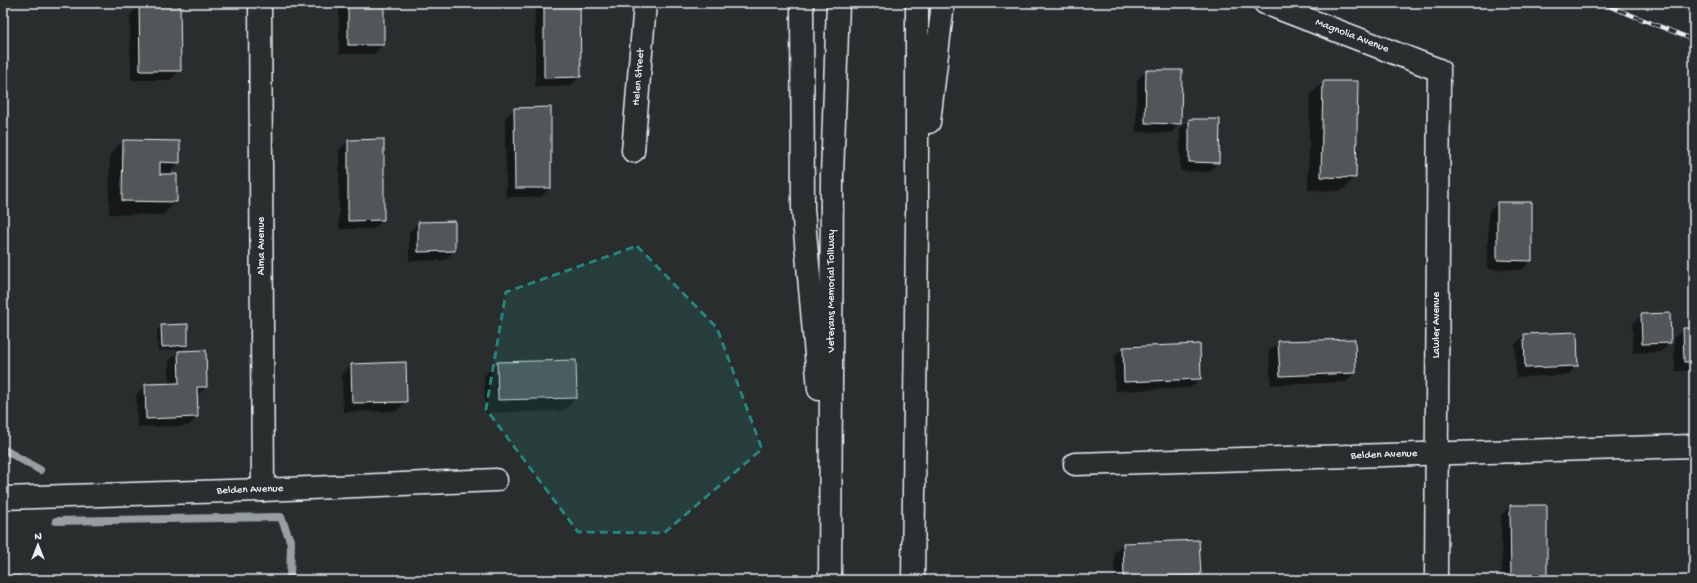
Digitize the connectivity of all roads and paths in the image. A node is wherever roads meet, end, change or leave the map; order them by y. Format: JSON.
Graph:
{"nodes":[{"id":1,"x":260,"y":3,"type":"edge"},
{"id":2,"x":645,"y":3,"type":"edge"},
{"id":3,"x":802,"y":3,"type":"edge"},
{"id":4,"x":838,"y":3,"type":"edge"},
{"id":5,"x":917,"y":3,"type":"edge"},
{"id":6,"x":943,"y":3,"type":"edge"},
{"id":7,"x":1265,"y":3,"type":"edge"},
{"id":8,"x":1439,"y":70,"type":"joint"},
{"id":9,"x":633,"y":151,"type":"dead end"},
{"id":10,"x":917,"y":227,"type":"junction"},
{"id":11,"x":1694,"y":446,"type":"edge"},
{"id":12,"x":1436,"y":454,"type":"junction"},
{"id":13,"x":1075,"y":464,"type":"dead end"},
{"id":14,"x":496,"y":480,"type":"dead end"},
{"id":15,"x":263,"y":490,"type":"junction"},
{"id":16,"x":3,"y":498,"type":"edge"},
{"id":17,"x":830,"y":526,"type":"junction"},
{"id":18,"x":830,"y":580,"type":"edge"},
{"id":19,"x":913,"y":580,"type":"edge"},
{"id":20,"x":1436,"y":580,"type":"edge"}],
"edges":[{"from":1,"to":15,"type":"main road","name":"Alma Avenue"},
{"from":2,"to":9,"type":"main road","name":"Helen Street"},
{"from":3,"to":17,"type":"main road"},
{"from":4,"to":17,"type":"main road","name":"Veterans Memorial Tollway"},
{"from":5,"to":10,"type":"main road"},
{"from":6,"to":10,"type":"main road"},
{"from":7,"to":8,"type":"main road","name":"Magnolia Avenue"},
{"from":8,"to":12,"type":"main road","name":"Lawler Avenue"},
{"from":10,"to":19,"type":"main road"},
{"from":11,"to":12,"type":"main road","name":"Belden Avenue"},
{"from":12,"to":13,"type":"main road","name":"Belden Avenue"},
{"from":12,"to":20,"type":"main road","name":"Lawler Avenue"},
{"from":14,"to":15,"type":"main road","name":"Belden Avenue"},
{"from":15,"to":16,"type":"main road","name":"Belden Avenue"},
{"from":17,"to":18,"type":"main road","name":"Veterans Memorial Tollway"}]}
